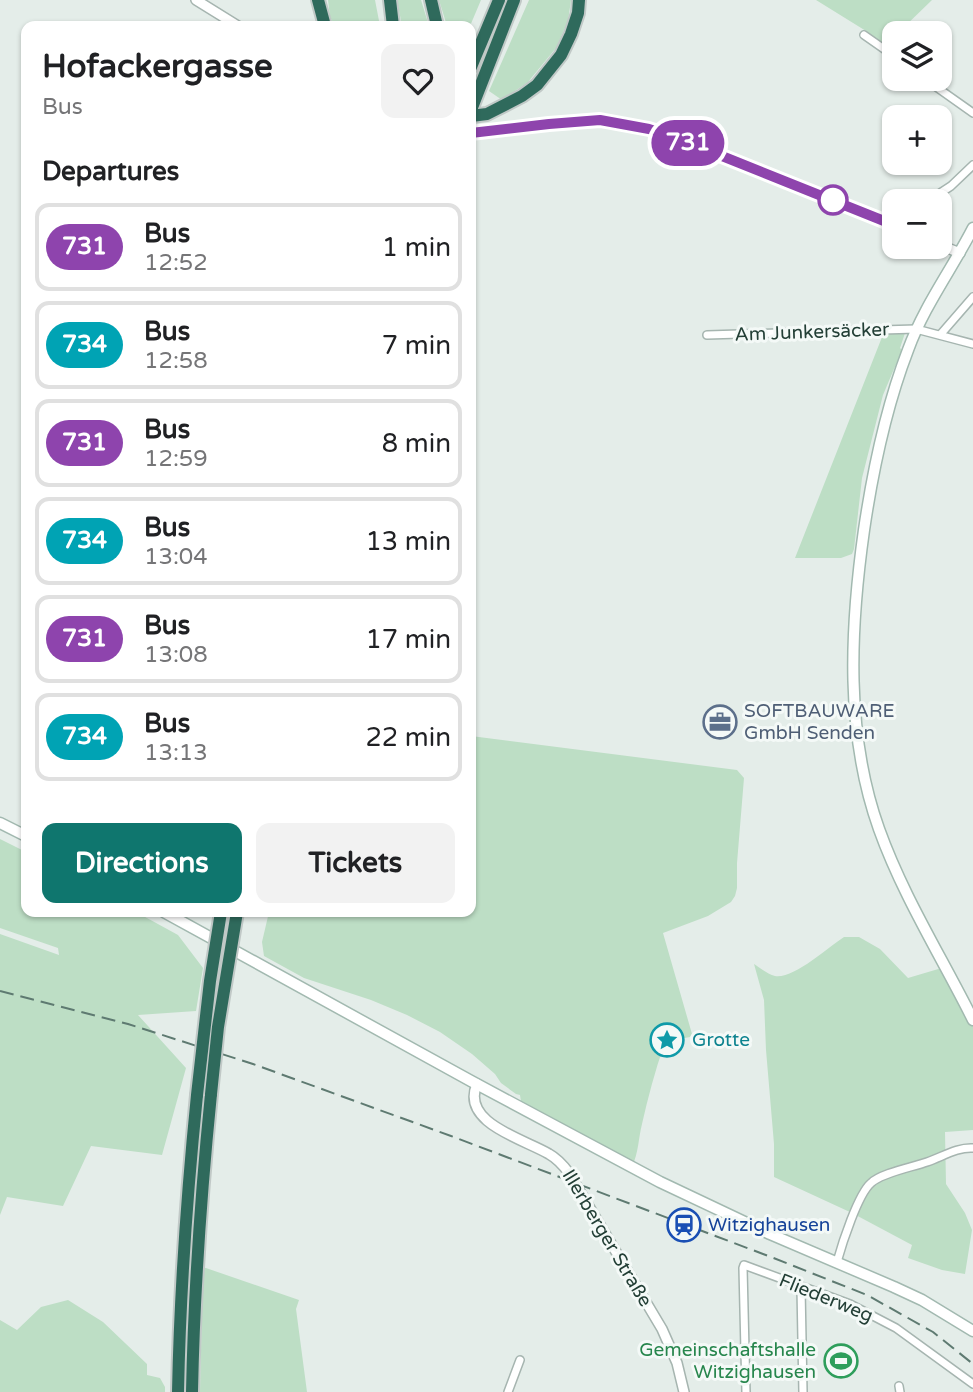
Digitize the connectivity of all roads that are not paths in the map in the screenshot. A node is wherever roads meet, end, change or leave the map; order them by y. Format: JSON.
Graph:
{"nodes":[{"id":1,"x":196,"y":0,"type":"edge"},
{"id":2,"x":317,"y":0,"type":"edge"},
{"id":3,"x":390,"y":0,"type":"edge"},
{"id":4,"x":430,"y":0,"type":"edge"},
{"id":5,"x":499,"y":0,"type":"edge"},
{"id":6,"x":514,"y":0,"type":"edge"},
{"id":7,"x":579,"y":0,"type":"edge"},
{"id":8,"x":231,"y":21,"type":"edge"},
{"id":9,"x":323,"y":21,"type":"edge"},
{"id":10,"x":392,"y":21,"type":"edge"},
{"id":11,"x":436,"y":21,"type":"edge"},
{"id":12,"x":864,"y":35,"type":"dead end"},
{"id":13,"x":882,"y":48,"type":"edge"},
{"id":14,"x":476,"y":55,"type":"edge"},
{"id":15,"x":942,"y":91,"type":"edge"},
{"id":16,"x":476,"y":97,"type":"edge"},
{"id":17,"x":973,"y":113,"type":"edge"},
{"id":18,"x":476,"y":115,"type":"edge"},
{"id":19,"x":476,"y":133,"type":"edge"},
{"id":20,"x":973,"y":165,"type":"edge"},
{"id":21,"x":946,"y":189,"type":"edge"},
{"id":22,"x":882,"y":220,"type":"edge"},
{"id":23,"x":973,"y":228,"type":"edge"},
{"id":24,"x":952,"y":250,"type":"edge"},
{"id":25,"x":960,"y":253,"type":"junction"},
{"id":26,"x":973,"y":297,"type":"edge"},
{"id":27,"x":916,"y":329,"type":"junction"},
{"id":28,"x":708,"y":335,"type":"dead end"},
{"id":29,"x":940,"y":335,"type":"junction"},
{"id":30,"x":973,"y":344,"type":"edge"},
{"id":31,"x":0,"y":823,"type":"edge"},
{"id":32,"x":21,"y":834,"type":"edge"},
{"id":33,"x":173,"y":917,"type":"edge"},
{"id":34,"x":220,"y":917,"type":"edge"},
{"id":35,"x":236,"y":917,"type":"edge"},
{"id":36,"x":973,"y":1020,"type":"edge"},
{"id":37,"x":477,"y":1084,"type":"junction"},
{"id":38,"x":973,"y":1148,"type":"edge"},
{"id":39,"x":836,"y":1262,"type":"junction"},
{"id":40,"x":801,"y":1287,"type":"junction"},
{"id":41,"x":973,"y":1331,"type":"edge"},
{"id":42,"x":520,"y":1360,"type":"dead end"},
{"id":43,"x":973,"y":1384,"type":"edge"},
{"id":44,"x":508,"y":1391,"type":"edge"},
{"id":45,"x":178,"y":1392,"type":"edge"},
{"id":46,"x":192,"y":1392,"type":"edge"},
{"id":47,"x":518,"y":1392,"type":"edge"},
{"id":48,"x":684,"y":1392,"type":"edge"},
{"id":49,"x":746,"y":1392,"type":"edge"},
{"id":50,"x":803,"y":1392,"type":"edge"}],
"edges":[{"from":1,"to":8,"type":"street"},
{"from":2,"to":9,"type":"highway"},
{"from":3,"to":10,"type":"highway"},
{"from":4,"to":11,"type":"highway"},
{"from":5,"to":14,"type":"highway"},
{"from":6,"to":16,"type":"highway"},
{"from":7,"to":18,"type":"highway"},
{"from":12,"to":13,"type":"street"},
{"from":15,"to":17,"type":"street"},
{"from":19,"to":22,"type":"street"},
{"from":20,"to":21,"type":"street"},
{"from":23,"to":25,"type":"main road"},
{"from":24,"to":25,"type":"street"},
{"from":25,"to":27,"type":"main road"},
{"from":26,"to":29,"type":"street"},
{"from":27,"to":28,"type":"street","name":"Am Junkersäcker"},
{"from":27,"to":29,"type":"street","name":"Am Junkersäcker"},
{"from":27,"to":36,"type":"main road"},
{"from":29,"to":30,"type":"street","name":"Am Junkersäcker"},
{"from":31,"to":32,"type":"main road"},
{"from":33,"to":37,"type":"main road"},
{"from":34,"to":45,"type":"highway","bridge":true},
{"from":35,"to":46,"type":"highway","bridge":true},
{"from":37,"to":39,"type":"main road"},
{"from":37,"to":48,"type":"street","name":"Illerberger Straße"},
{"from":38,"to":39,"type":"street"},
{"from":39,"to":41,"type":"main road"},
{"from":40,"to":43,"type":"street","name":"Fliederweg"},
{"from":40,"to":49,"type":"street","name":"Fliederweg"},
{"from":40,"to":50,"type":"street"},
{"from":42,"to":44,"type":"street"},
{"from":44,"to":47,"type":"street"}]}
